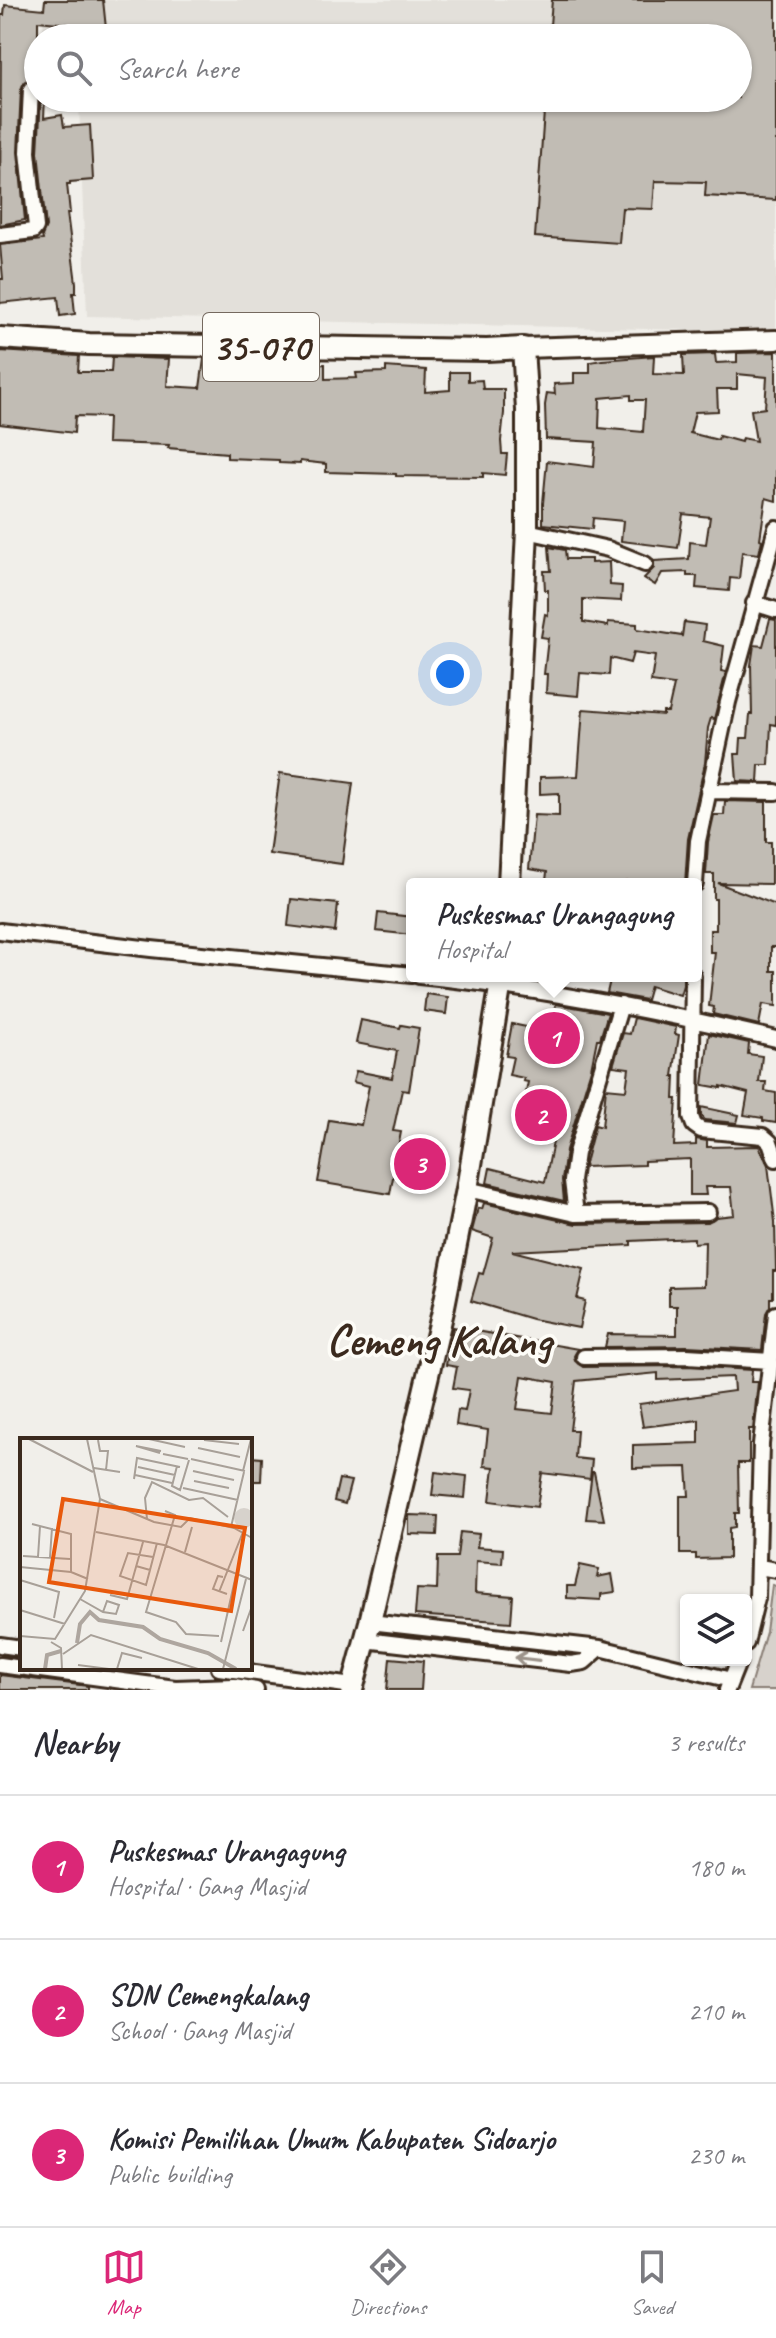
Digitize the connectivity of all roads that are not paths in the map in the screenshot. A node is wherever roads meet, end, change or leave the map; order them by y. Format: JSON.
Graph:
{"nodes":[{"id":1,"x":30,"y":112,"type":"edge"},
{"id":2,"x":0,"y":235,"type":"edge"},
{"id":3,"x":0,"y":338,"type":"edge"},
{"id":4,"x":776,"y":340,"type":"edge"},
{"id":5,"x":523,"y":348,"type":"junction"},
{"id":6,"x":776,"y":528,"type":"edge"},
{"id":7,"x":527,"y":531,"type":"junction"},
{"id":8,"x":645,"y":564,"type":"dead end"},
{"id":9,"x":754,"y":603,"type":"junction"},
{"id":10,"x":776,"y":610,"type":"edge"},
{"id":11,"x":708,"y":791,"type":"junction"},
{"id":12,"x":776,"y":792,"type":"edge"},
{"id":13,"x":509,"y":878,"type":"edge"},
{"id":14,"x":695,"y":878,"type":"edge"},
{"id":15,"x":0,"y":931,"type":"edge"},
{"id":16,"x":406,"y":974,"type":"edge"},
{"id":17,"x":501,"y":982,"type":"edge"},
{"id":18,"x":511,"y":982,"type":"edge"},
{"id":19,"x":693,"y":982,"type":"edge"},
{"id":20,"x":621,"y":1005,"type":"junction"},
{"id":21,"x":692,"y":1019,"type":"junction"},
{"id":22,"x":776,"y":1039,"type":"edge"},
{"id":23,"x":773,"y":1136,"type":"edge"},
{"id":24,"x":776,"y":1159,"type":"edge"},
{"id":25,"x":467,"y":1189,"type":"junction"},
{"id":26,"x":708,"y":1212,"type":"dead end"},
{"id":27,"x":576,"y":1214,"type":"junction"},
{"id":28,"x":776,"y":1314,"type":"edge"},
{"id":29,"x":584,"y":1357,"type":"dead end"},
{"id":30,"x":771,"y":1361,"type":"junction"},
{"id":31,"x":759,"y":1567,"type":"junction"},
{"id":32,"x":776,"y":1570,"type":"edge"},
{"id":33,"x":752,"y":1618,"type":"edge"},
{"id":34,"x":368,"y":1631,"type":"junction"},
{"id":35,"x":0,"y":1645,"type":"edge"},
{"id":36,"x":20,"y":1648,"type":"edge"},
{"id":37,"x":0,"y":1665,"type":"edge"},
{"id":38,"x":737,"y":1666,"type":"edge"},
{"id":39,"x":20,"y":1668,"type":"edge"},
{"id":40,"x":32,"y":1670,"type":"edge"},
{"id":41,"x":232,"y":1670,"type":"edge"},
{"id":42,"x":82,"y":1683,"type":"edge"},
{"id":43,"x":729,"y":1685,"type":"edge"},
{"id":44,"x":352,"y":1688,"type":"edge"},
{"id":45,"x":256,"y":1690,"type":"edge"}],
"edges":[{"from":1,"to":2,"type":"street"},
{"from":3,"to":5,"type":"main road","number":"35-070"},
{"from":4,"to":5,"type":"main road"},
{"from":5,"to":7,"type":"main road"},
{"from":6,"to":9,"type":"street"},
{"from":7,"to":8,"type":"street"},
{"from":7,"to":13,"type":"main road"},
{"from":9,"to":10,"type":"street"},
{"from":9,"to":11,"type":"street"},
{"from":11,"to":12,"type":"street"},
{"from":11,"to":14,"type":"street"},
{"from":15,"to":16,"type":"street"},
{"from":17,"to":25,"type":"main road"},
{"from":18,"to":20,"type":"street"},
{"from":19,"to":21,"type":"street"},
{"from":20,"to":21,"type":"street"},
{"from":20,"to":27,"type":"street"},
{"from":21,"to":22,"type":"street"},
{"from":21,"to":23,"type":"street"},
{"from":23,"to":24,"type":"street"},
{"from":25,"to":27,"type":"street"},
{"from":25,"to":34,"type":"main road"},
{"from":26,"to":27,"type":"street"},
{"from":28,"to":30,"type":"street"},
{"from":29,"to":30,"type":"street"},
{"from":30,"to":31,"type":"street"},
{"from":31,"to":32,"type":"street"},
{"from":31,"to":33,"type":"street"},
{"from":34,"to":43,"type":"street"},
{"from":34,"to":44,"type":"main road"},
{"from":35,"to":36,"type":"street"},
{"from":37,"to":39,"type":"street"},
{"from":38,"to":43,"type":"street"},
{"from":40,"to":42,"type":"street"},
{"from":41,"to":44,"type":"street"},
{"from":42,"to":45,"type":"street"}]}
